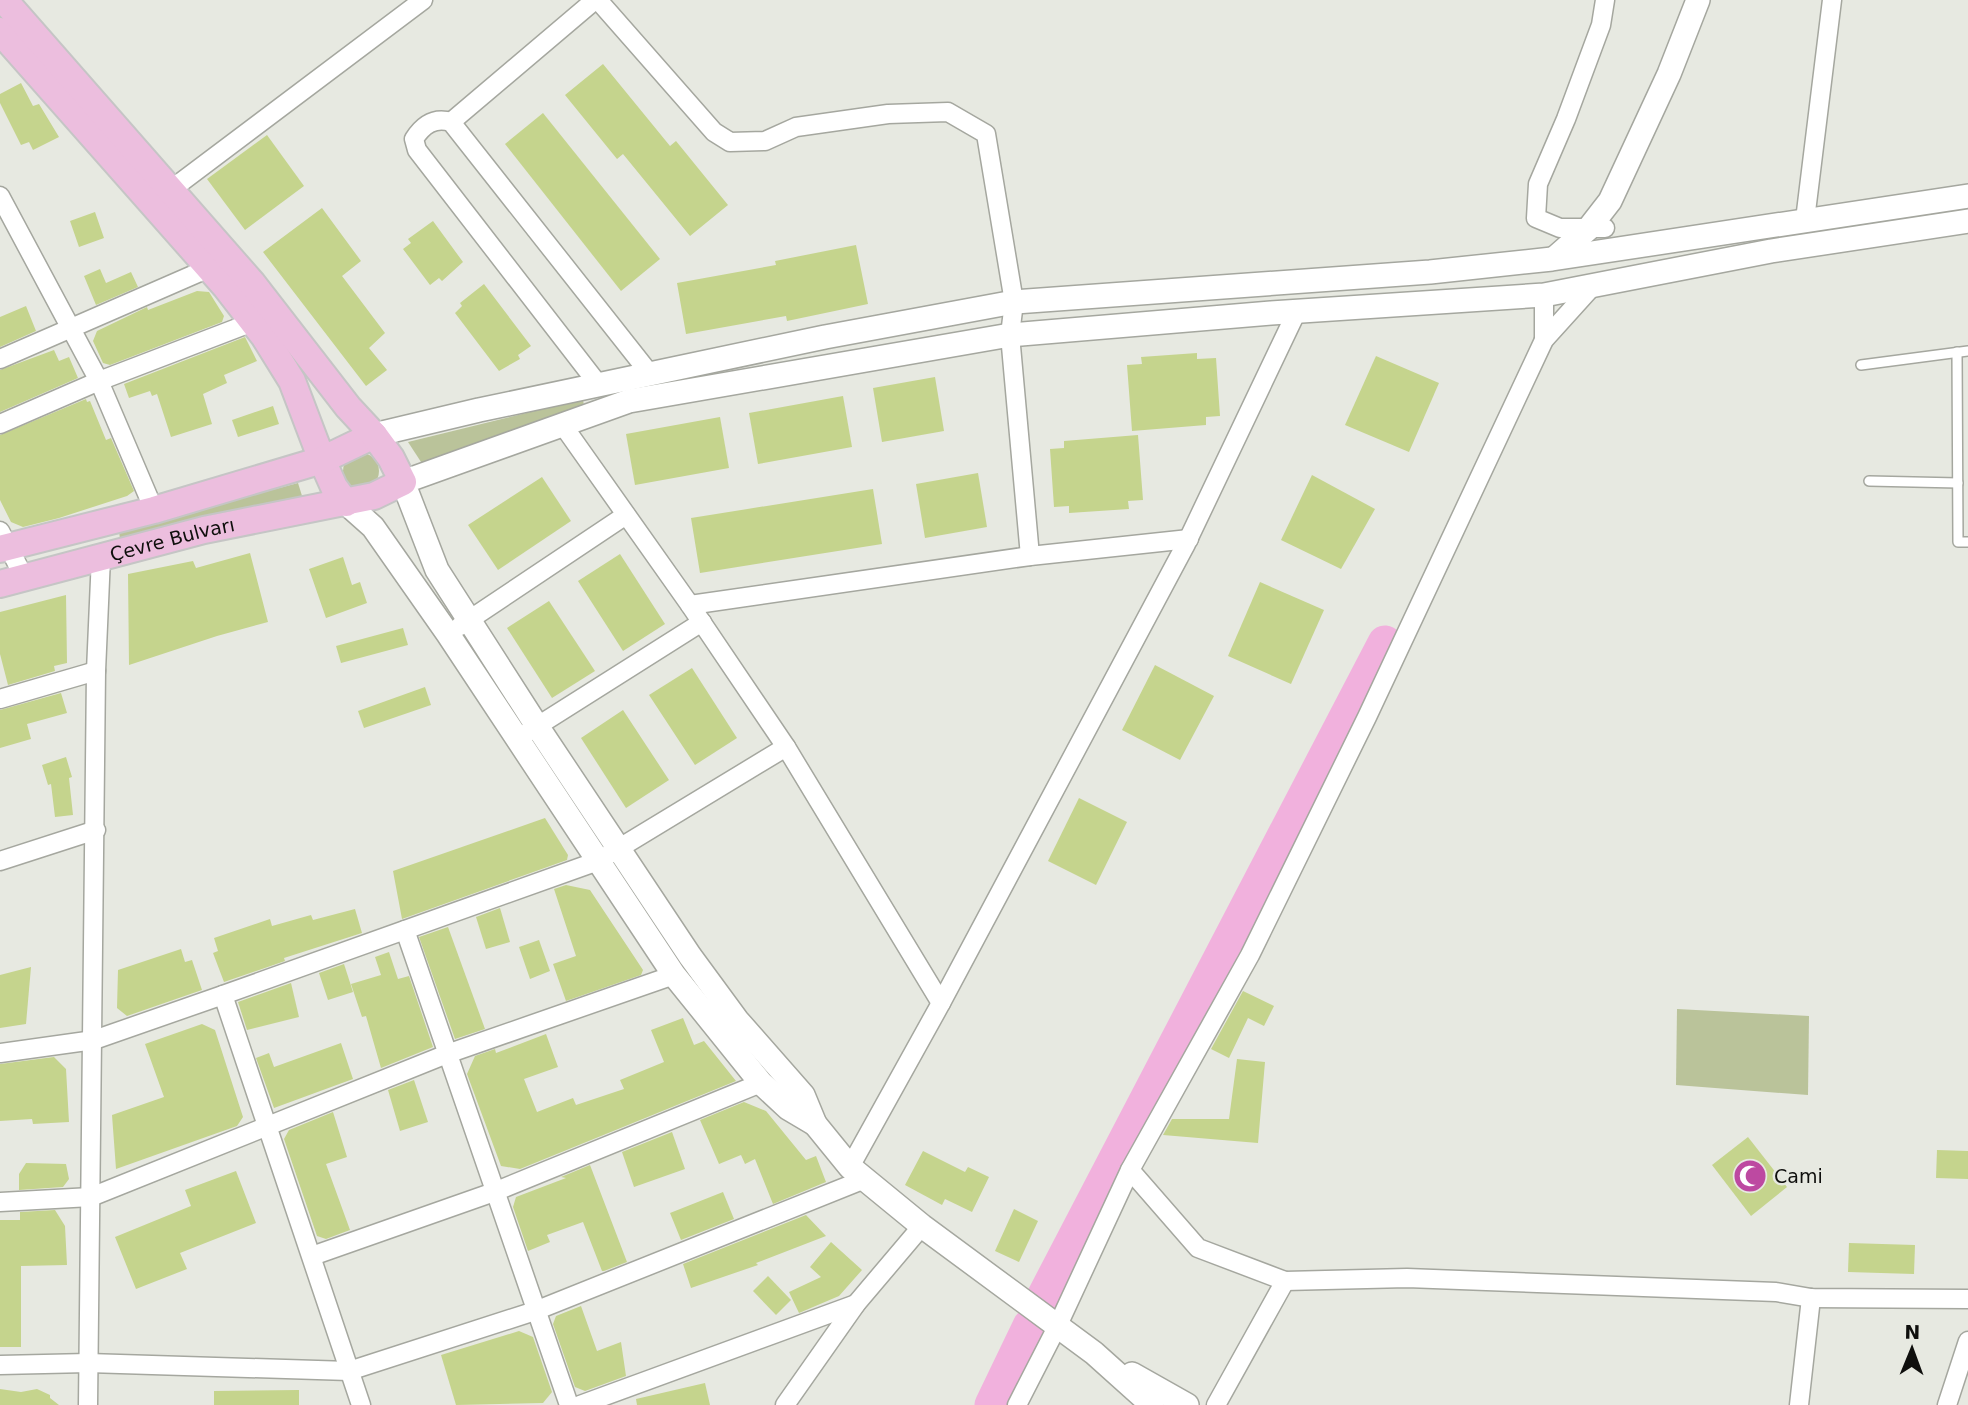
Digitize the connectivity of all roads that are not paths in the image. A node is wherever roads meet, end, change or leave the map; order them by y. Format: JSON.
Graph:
{"nodes":[{"id":1,"x":4,"y":0,"type":"edge"},
{"id":2,"x":423,"y":0,"type":"edge"},
{"id":3,"x":597,"y":0,"type":"edge"},
{"id":4,"x":1605,"y":0,"type":"edge"},
{"id":5,"x":1698,"y":0,"type":"edge"},
{"id":6,"x":1832,"y":0,"type":"edge"},
{"id":7,"x":0,"y":31,"type":"edge"},
{"id":8,"x":451,"y":122,"type":"junction"},
{"id":9,"x":0,"y":196,"type":"edge"},
{"id":10,"x":162,"y":196,"type":"junction"},
{"id":11,"x":1968,"y":196,"type":"edge"},
{"id":12,"x":1805,"y":220,"type":"junction"},
{"id":13,"x":1968,"y":221,"type":"edge"},
{"id":14,"x":1597,"y":228,"type":"junction"},
{"id":15,"x":1600,"y":251,"type":"junction"},
{"id":16,"x":1552,"y":259,"type":"junction"},
{"id":17,"x":209,"y":268,"type":"junction"},
{"id":18,"x":1591,"y":288,"type":"junction"},
{"id":19,"x":1544,"y":295,"type":"junction"},
{"id":20,"x":1014,"y":302,"type":"junction"},
{"id":21,"x":1297,"y":311,"type":"junction"},
{"id":22,"x":253,"y":322,"type":"junction"},
{"id":23,"x":72,"y":328,"type":"junction"},
{"id":24,"x":1010,"y":335,"type":"junction"},
{"id":25,"x":1544,"y":340,"type":"junction"},
{"id":26,"x":1968,"y":351,"type":"edge"},
{"id":27,"x":1957,"y":352,"type":"junction"},
{"id":28,"x":0,"y":359,"type":"edge"},
{"id":29,"x":1861,"y":365,"type":"dead end"},
{"id":30,"x":650,"y":374,"type":"junction"},
{"id":31,"x":99,"y":381,"type":"junction"},
{"id":32,"x":598,"y":384,"type":"junction"},
{"id":33,"x":0,"y":424,"type":"edge"},
{"id":34,"x":562,"y":424,"type":"junction"},
{"id":35,"x":374,"y":435,"type":"junction"},
{"id":36,"x":321,"y":460,"type":"junction"},
{"id":37,"x":1963,"y":460,"type":"edge"},
{"id":38,"x":1869,"y":481,"type":"dead end"},
{"id":39,"x":403,"y":482,"type":"junction"},
{"id":40,"x":1958,"y":483,"type":"junction"},
{"id":41,"x":346,"y":503,"type":"junction"},
{"id":42,"x":154,"y":510,"type":"junction"},
{"id":43,"x":626,"y":515,"type":"junction"},
{"id":44,"x":1189,"y":538,"type":"junction"},
{"id":45,"x":3,"y":542,"type":"edge"},
{"id":46,"x":1968,"y":542,"type":"edge"},
{"id":47,"x":1030,"y":556,"type":"junction"},
{"id":48,"x":101,"y":557,"type":"junction"},
{"id":49,"x":12,"y":581,"type":"edge"},
{"id":50,"x":690,"y":605,"type":"junction"},
{"id":51,"x":470,"y":620,"type":"junction"},
{"id":52,"x":702,"y":622,"type":"junction"},
{"id":53,"x":448,"y":634,"type":"junction"},
{"id":54,"x":96,"y":671,"type":"junction"},
{"id":55,"x":0,"y":699,"type":"edge"},
{"id":56,"x":537,"y":726,"type":"junction"},
{"id":57,"x":517,"y":739,"type":"junction"},
{"id":58,"x":786,"y":747,"type":"junction"},
{"id":59,"x":96,"y":830,"type":"junction"},
{"id":60,"x":619,"y":849,"type":"junction"},
{"id":61,"x":0,"y":861,"type":"edge"},
{"id":62,"x":598,"y":861,"type":"junction"},
{"id":63,"x":405,"y":930,"type":"junction"},
{"id":64,"x":674,"y":975,"type":"junction"},
{"id":65,"x":223,"y":995,"type":"junction"},
{"id":66,"x":941,"y":1003,"type":"junction"},
{"id":67,"x":94,"y":1040,"type":"junction"},
{"id":68,"x":0,"y":1054,"type":"edge"},
{"id":69,"x":447,"y":1054,"type":"junction"},
{"id":70,"x":761,"y":1083,"type":"junction"},
{"id":71,"x":815,"y":1124,"type":"junction"},
{"id":72,"x":267,"y":1126,"type":"junction"},
{"id":73,"x":1130,"y":1170,"type":"junction"},
{"id":74,"x":858,"y":1173,"type":"junction"},
{"id":75,"x":494,"y":1192,"type":"junction"},
{"id":76,"x":90,"y":1197,"type":"junction"},
{"id":77,"x":0,"y":1202,"type":"edge"},
{"id":78,"x":922,"y":1226,"type":"junction"},
{"id":79,"x":312,"y":1256,"type":"junction"},
{"id":80,"x":1285,"y":1281,"type":"junction"},
{"id":81,"x":1811,"y":1298,"type":"junction"},
{"id":82,"x":1968,"y":1298,"type":"edge"},
{"id":83,"x":856,"y":1304,"type":"junction"},
{"id":84,"x":535,"y":1311,"type":"junction"},
{"id":85,"x":1058,"y":1325,"type":"junction"},
{"id":86,"x":1968,"y":1341,"type":"edge"},
{"id":87,"x":1094,"y":1353,"type":"junction"},
{"id":88,"x":88,"y":1363,"type":"junction"},
{"id":89,"x":0,"y":1365,"type":"edge"},
{"id":90,"x":349,"y":1371,"type":"junction"},
{"id":91,"x":88,"y":1405,"type":"edge"},
{"id":92,"x":361,"y":1405,"type":"edge"},
{"id":93,"x":569,"y":1405,"type":"edge"},
{"id":94,"x":580,"y":1405,"type":"edge"},
{"id":95,"x":785,"y":1405,"type":"edge"},
{"id":96,"x":1017,"y":1405,"type":"edge"},
{"id":97,"x":1152,"y":1405,"type":"edge"},
{"id":98,"x":1187,"y":1405,"type":"edge"},
{"id":99,"x":1216,"y":1405,"type":"edge"},
{"id":100,"x":1799,"y":1405,"type":"edge"},
{"id":101,"x":1947,"y":1405,"type":"edge"}],
"edges":[{"from":1,"to":10,"type":"main road"},
{"from":2,"to":10,"type":"street"},
{"from":3,"to":8,"type":"street"},
{"from":3,"to":20,"type":"street"},
{"from":4,"to":14,"type":"street"},
{"from":5,"to":14,"type":"main road"},
{"from":6,"to":12,"type":"street"},
{"from":7,"to":10,"type":"main road"},
{"from":8,"to":30,"type":"street"},
{"from":8,"to":32,"type":"street"},
{"from":9,"to":23,"type":"street"},
{"from":10,"to":17,"type":"main road"},
{"from":10,"to":35,"type":"main road"},
{"from":11,"to":12,"type":"main road"},
{"from":12,"to":15,"type":"main road"},
{"from":13,"to":18,"type":"main road"},
{"from":14,"to":15,"type":"main road"},
{"from":14,"to":16,"type":"main road"},
{"from":15,"to":16,"type":"main road"},
{"from":15,"to":18,"type":"main road"},
{"from":16,"to":19,"type":"main road"},
{"from":16,"to":20,"type":"main road"},
{"from":17,"to":22,"type":"main road"},
{"from":17,"to":23,"type":"street"},
{"from":18,"to":19,"type":"main road"},
{"from":18,"to":25,"type":"street"},
{"from":19,"to":21,"type":"main road"},
{"from":19,"to":25,"type":"street"},
{"from":20,"to":24,"type":"street"},
{"from":20,"to":30,"type":"main road"},
{"from":21,"to":24,"type":"main road"},
{"from":21,"to":44,"type":"street"},
{"from":22,"to":31,"type":"street"},
{"from":22,"to":36,"type":"main road"},
{"from":23,"to":28,"type":"street"},
{"from":23,"to":31,"type":"street"},
{"from":24,"to":34,"type":"main road"},
{"from":24,"to":47,"type":"street"},
{"from":25,"to":73,"type":"street"},
{"from":26,"to":27,"type":"lane"},
{"from":27,"to":29,"type":"lane"},
{"from":27,"to":37,"type":"lane"},
{"from":30,"to":32,"type":"main road"},
{"from":31,"to":33,"type":"street"},
{"from":31,"to":42,"type":"street"},
{"from":32,"to":35,"type":"main road"},
{"from":34,"to":39,"type":"main road"},
{"from":34,"to":43,"type":"street"},
{"from":35,"to":36,"type":"main road","name":"Çevre Bulvarı"},
{"from":35,"to":39,"type":"main road"},
{"from":36,"to":41,"type":"main road"},
{"from":36,"to":42,"type":"main road","name":"Çevre Bulvarı"},
{"from":37,"to":40,"type":"lane"},
{"from":38,"to":40,"type":"lane"},
{"from":39,"to":41,"type":"main road","name":"Çevre Bulvarı"},
{"from":39,"to":51,"type":"main road"},
{"from":40,"to":46,"type":"lane"},
{"from":41,"to":48,"type":"main road","name":"Çevre Bulvarı"},
{"from":41,"to":53,"type":"main road"},
{"from":42,"to":45,"type":"main road","name":"Çevre Bulvarı"},
{"from":43,"to":50,"type":"street"},
{"from":43,"to":51,"type":"street"},
{"from":44,"to":47,"type":"street"},
{"from":44,"to":66,"type":"street"},
{"from":45,"to":49,"type":"street"},
{"from":47,"to":50,"type":"street"},
{"from":48,"to":49,"type":"main road","name":"Çevre Bulvarı"},
{"from":48,"to":54,"type":"street"},
{"from":50,"to":52,"type":"street"},
{"from":51,"to":53,"type":"street"},
{"from":51,"to":56,"type":"main road"},
{"from":52,"to":56,"type":"street"},
{"from":52,"to":58,"type":"street"},
{"from":53,"to":57,"type":"main road"},
{"from":54,"to":55,"type":"street"},
{"from":54,"to":59,"type":"street"},
{"from":56,"to":57,"type":"street"},
{"from":56,"to":60,"type":"main road"},
{"from":57,"to":62,"type":"main road"},
{"from":58,"to":60,"type":"street"},
{"from":58,"to":66,"type":"street"},
{"from":59,"to":61,"type":"street"},
{"from":59,"to":67,"type":"street"},
{"from":60,"to":62,"type":"street"},
{"from":60,"to":71,"type":"main road"},
{"from":62,"to":63,"type":"street"},
{"from":62,"to":64,"type":"main road"},
{"from":63,"to":65,"type":"street"},
{"from":63,"to":69,"type":"street"},
{"from":64,"to":69,"type":"street"},
{"from":64,"to":70,"type":"main road"},
{"from":65,"to":67,"type":"street"},
{"from":65,"to":72,"type":"street"},
{"from":66,"to":74,"type":"street"},
{"from":67,"to":68,"type":"street"},
{"from":67,"to":76,"type":"street"},
{"from":69,"to":72,"type":"street"},
{"from":69,"to":75,"type":"street"},
{"from":70,"to":71,"type":"main road"},
{"from":70,"to":75,"type":"street"},
{"from":71,"to":74,"type":"main road"},
{"from":72,"to":76,"type":"street"},
{"from":72,"to":79,"type":"street"},
{"from":73,"to":80,"type":"street"},
{"from":73,"to":85,"type":"street"},
{"from":74,"to":78,"type":"main road"},
{"from":74,"to":84,"type":"street"},
{"from":75,"to":79,"type":"street"},
{"from":75,"to":84,"type":"street"},
{"from":76,"to":77,"type":"street"},
{"from":76,"to":88,"type":"street"},
{"from":78,"to":83,"type":"street"},
{"from":78,"to":85,"type":"main road"},
{"from":79,"to":90,"type":"street"},
{"from":80,"to":81,"type":"street"},
{"from":80,"to":99,"type":"street"},
{"from":81,"to":82,"type":"street"},
{"from":81,"to":100,"type":"street"},
{"from":83,"to":94,"type":"street"},
{"from":83,"to":95,"type":"street"},
{"from":84,"to":90,"type":"street"},
{"from":84,"to":93,"type":"street"},
{"from":85,"to":87,"type":"main road"},
{"from":85,"to":96,"type":"street"},
{"from":86,"to":101,"type":"street"},
{"from":87,"to":97,"type":"main road"},
{"from":87,"to":98,"type":"main road"},
{"from":88,"to":89,"type":"street"},
{"from":88,"to":90,"type":"street"},
{"from":88,"to":91,"type":"street"},
{"from":90,"to":92,"type":"street"}]}
